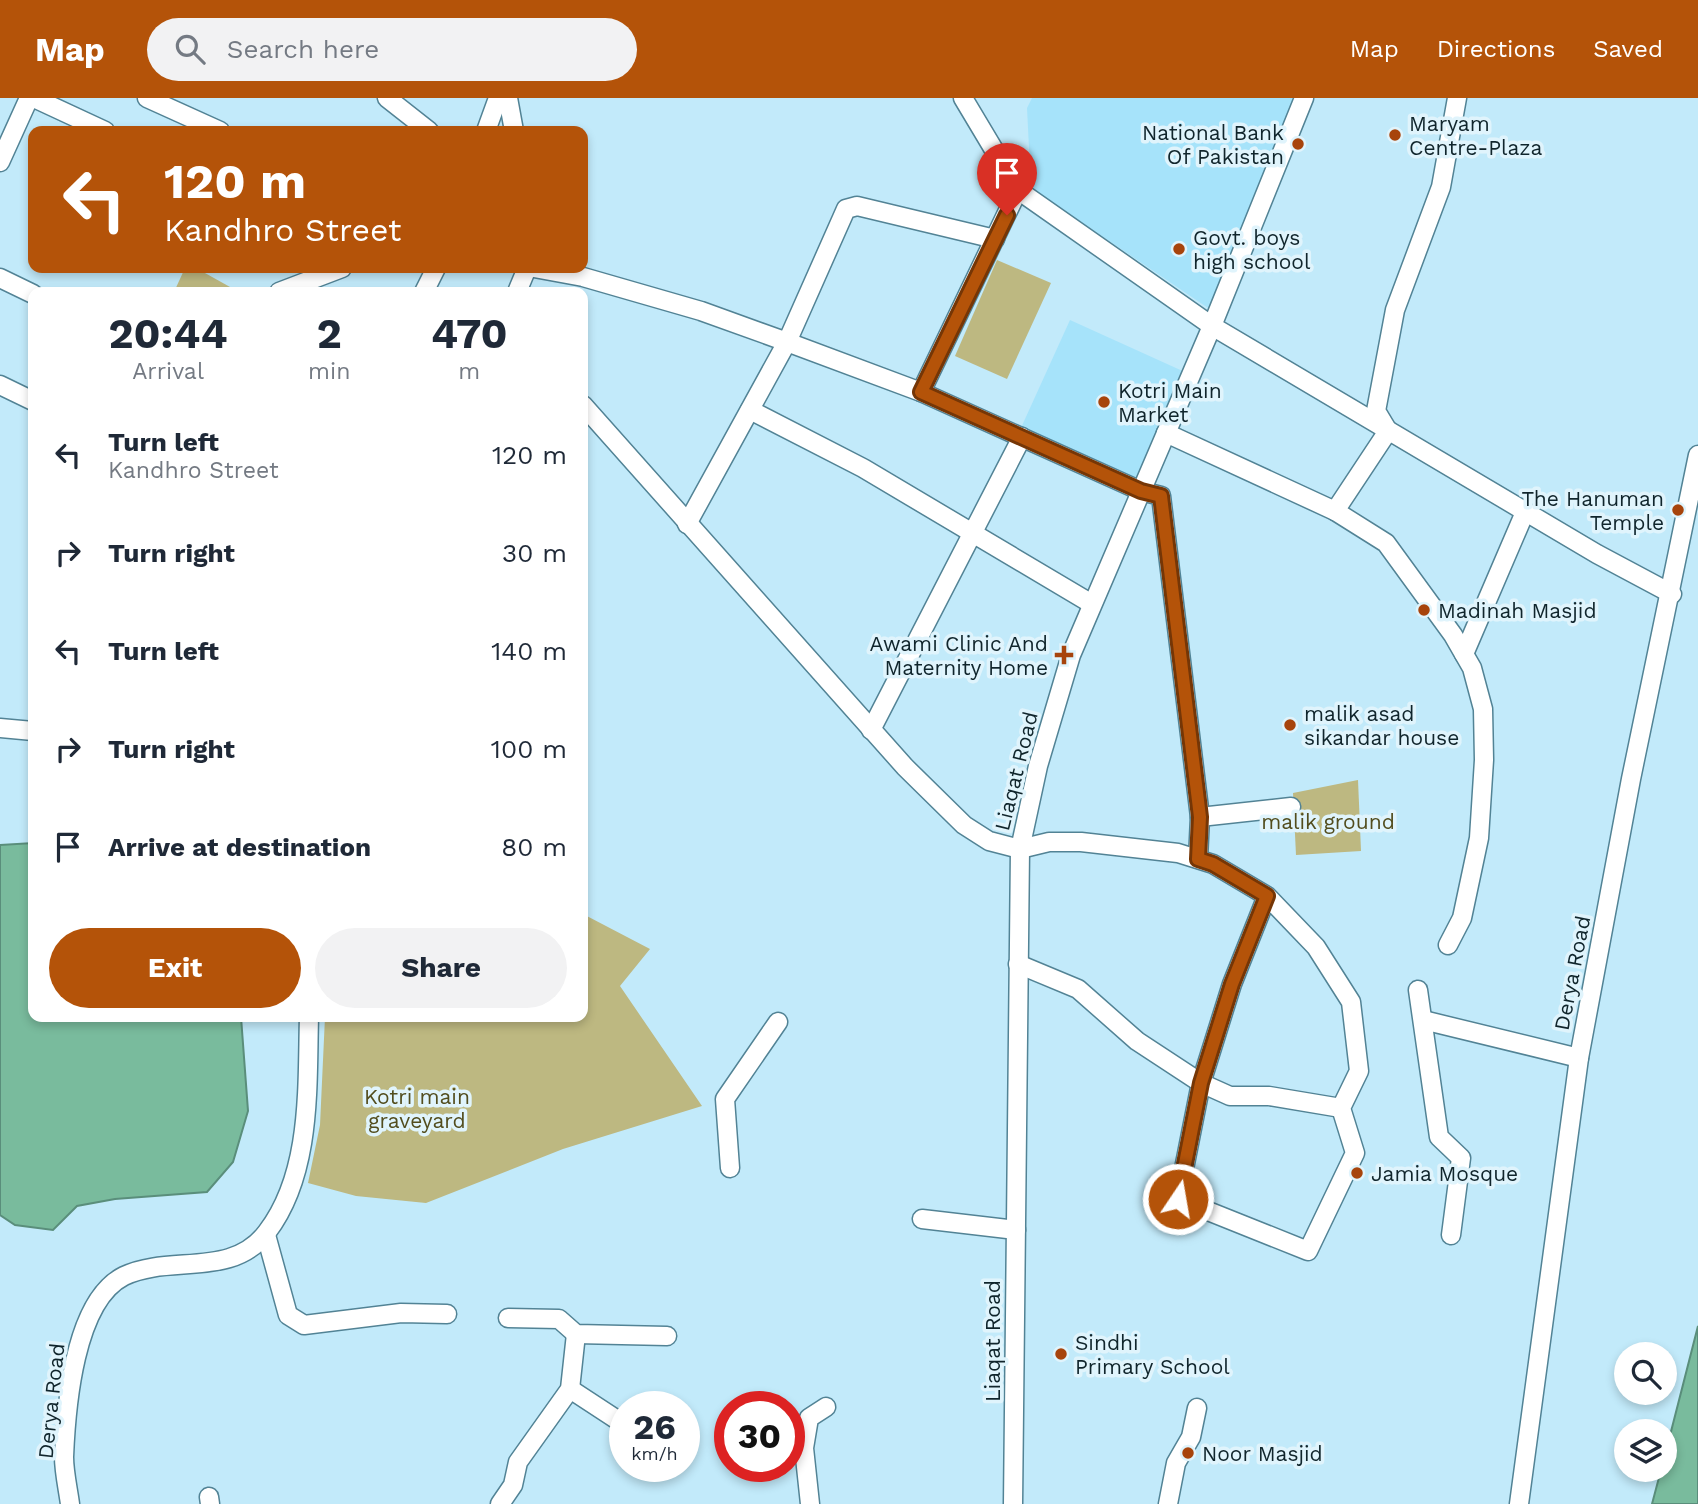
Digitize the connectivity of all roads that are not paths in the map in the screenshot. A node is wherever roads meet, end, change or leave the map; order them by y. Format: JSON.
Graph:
{"nodes":[{"id":1,"x":31,"y":98,"type":"edge"},
{"id":2,"x":387,"y":98,"type":"edge"},
{"id":3,"x":498,"y":98,"type":"edge"},
{"id":4,"x":508,"y":98,"type":"edge"},
{"id":5,"x":963,"y":98,"type":"edge"},
{"id":6,"x":1304,"y":98,"type":"edge"},
{"id":7,"x":1457,"y":98,"type":"edge"},
{"id":8,"x":150,"y":99,"type":"edge"},
{"id":9,"x":93,"y":126,"type":"edge"},
{"id":10,"x":209,"y":126,"type":"edge"},
{"id":11,"x":423,"y":126,"type":"edge"},
{"id":12,"x":488,"y":126,"type":"edge"},
{"id":13,"x":513,"y":126,"type":"edge"},
{"id":14,"x":0,"y":162,"type":"edge"},
{"id":15,"x":1018,"y":190,"type":"junction"},
{"id":16,"x":995,"y":239,"type":"junction"},
{"id":17,"x":329,"y":273,"type":"edge"},
{"id":18,"x":567,"y":273,"type":"edge"},
{"id":19,"x":0,"y":278,"type":"edge"},
{"id":20,"x":292,"y":287,"type":"edge"},
{"id":21,"x":28,"y":291,"type":"edge"},
{"id":22,"x":1212,"y":326,"type":"junction"},
{"id":23,"x":787,"y":342,"type":"junction"},
{"id":24,"x":0,"y":385,"type":"edge"},
{"id":25,"x":921,"y":392,"type":"junction"},
{"id":26,"x":28,"y":399,"type":"edge"},
{"id":27,"x":750,"y":410,"type":"junction"},
{"id":28,"x":588,"y":415,"type":"edge"},
{"id":29,"x":1388,"y":431,"type":"junction"},
{"id":30,"x":1166,"y":433,"type":"junction"},
{"id":31,"x":1022,"y":437,"type":"junction"},
{"id":32,"x":1698,"y":455,"type":"edge"},
{"id":33,"x":1141,"y":491,"type":"junction"},
{"id":34,"x":1335,"y":511,"type":"junction"},
{"id":35,"x":1525,"y":512,"type":"junction"},
{"id":36,"x":687,"y":524,"type":"junction"},
{"id":37,"x":972,"y":533,"type":"junction"},
{"id":38,"x":1672,"y":594,"type":"junction"},
{"id":39,"x":1093,"y":604,"type":"junction"},
{"id":40,"x":1464,"y":654,"type":"junction"},
{"id":41,"x":0,"y":728,"type":"edge"},
{"id":42,"x":871,"y":730,"type":"junction"},
{"id":43,"x":28,"y":731,"type":"edge"},
{"id":44,"x":1291,"y":807,"type":"dead end"},
{"id":45,"x":1200,"y":817,"type":"junction"},
{"id":46,"x":1020,"y":849,"type":"junction"},
{"id":47,"x":1198,"y":859,"type":"junction"},
{"id":48,"x":1267,"y":896,"type":"junction"},
{"id":49,"x":1448,"y":945,"type":"dead end"},
{"id":50,"x":1018,"y":964,"type":"junction"},
{"id":51,"x":1418,"y":990,"type":"dead end"},
{"id":52,"x":1423,"y":1020,"type":"junction"},
{"id":53,"x":309,"y":1022,"type":"edge"},
{"id":54,"x":778,"y":1022,"type":"dead end"},
{"id":55,"x":1580,"y":1058,"type":"junction"},
{"id":56,"x":1201,"y":1083,"type":"junction"},
{"id":57,"x":1341,"y":1108,"type":"junction"},
{"id":58,"x":730,"y":1168,"type":"dead end"},
{"id":59,"x":922,"y":1219,"type":"dead end"},
{"id":60,"x":1016,"y":1230,"type":"junction"},
{"id":61,"x":266,"y":1235,"type":"junction"},
{"id":62,"x":1451,"y":1235,"type":"dead end"},
{"id":63,"x":447,"y":1314,"type":"dead end"},
{"id":64,"x":508,"y":1318,"type":"dead end"},
{"id":65,"x":576,"y":1334,"type":"junction"},
{"id":66,"x":667,"y":1336,"type":"dead end"},
{"id":67,"x":570,"y":1389,"type":"junction"},
{"id":68,"x":826,"y":1407,"type":"dead end"},
{"id":69,"x":1197,"y":1408,"type":"dead end"},
{"id":70,"x":609,"y":1415,"type":"edge"},
{"id":71,"x":70,"y":1504,"type":"edge"},
{"id":72,"x":500,"y":1504,"type":"edge"},
{"id":73,"x":810,"y":1504,"type":"edge"},
{"id":74,"x":1013,"y":1504,"type":"edge"},
{"id":75,"x":1168,"y":1504,"type":"edge"},
{"id":76,"x":1519,"y":1504,"type":"edge"}],
"edges":[{"from":1,"to":9,"type":"street"},
{"from":1,"to":14,"type":"street"},
{"from":2,"to":11,"type":"street"},
{"from":3,"to":12,"type":"street"},
{"from":4,"to":13,"type":"street"},
{"from":5,"to":15,"type":"street"},
{"from":6,"to":22,"type":"street","name":"Liaqat Road"},
{"from":7,"to":29,"type":"street"},
{"from":8,"to":10,"type":"street"},
{"from":15,"to":16,"type":"street"},
{"from":15,"to":22,"type":"street"},
{"from":16,"to":23,"type":"street"},
{"from":16,"to":25,"type":"street"},
{"from":17,"to":20,"type":"street"},
{"from":18,"to":23,"type":"street"},
{"from":19,"to":21,"type":"street"},
{"from":22,"to":29,"type":"street"},
{"from":22,"to":30,"type":"street","name":"Liaqat Road"},
{"from":23,"to":25,"type":"street"},
{"from":23,"to":27,"type":"street"},
{"from":24,"to":26,"type":"street"},
{"from":25,"to":31,"type":"street"},
{"from":27,"to":36,"type":"street"},
{"from":27,"to":37,"type":"street"},
{"from":28,"to":36,"type":"street"},
{"from":29,"to":34,"type":"street"},
{"from":29,"to":35,"type":"street"},
{"from":30,"to":33,"type":"street","name":"Liaqat Road"},
{"from":30,"to":34,"type":"street"},
{"from":31,"to":33,"type":"street"},
{"from":31,"to":37,"type":"street"},
{"from":32,"to":38,"type":"street","name":"Derya Road"},
{"from":33,"to":39,"type":"street","name":"Liaqat Road"},
{"from":33,"to":45,"type":"street"},
{"from":34,"to":40,"type":"street"},
{"from":35,"to":38,"type":"street"},
{"from":35,"to":40,"type":"street"},
{"from":36,"to":42,"type":"street"},
{"from":37,"to":39,"type":"street"},
{"from":37,"to":42,"type":"street"},
{"from":38,"to":55,"type":"street","name":"Derya Road"},
{"from":39,"to":46,"type":"street","name":"Liaqat Road"},
{"from":40,"to":49,"type":"street"},
{"from":41,"to":43,"type":"street"},
{"from":42,"to":46,"type":"street"},
{"from":44,"to":45,"type":"street"},
{"from":45,"to":47,"type":"street"},
{"from":46,"to":47,"type":"street"},
{"from":46,"to":50,"type":"street","name":"Liaqat Road"},
{"from":47,"to":48,"type":"street"},
{"from":48,"to":56,"type":"street"},
{"from":48,"to":57,"type":"street"},
{"from":50,"to":56,"type":"street"},
{"from":50,"to":60,"type":"street","name":"Liaqat Road"},
{"from":51,"to":52,"type":"street"},
{"from":52,"to":55,"type":"street"},
{"from":52,"to":62,"type":"street"},
{"from":53,"to":61,"type":"street","name":"Derya Road"},
{"from":54,"to":58,"type":"street"},
{"from":55,"to":76,"type":"street","name":"Derya Road"},
{"from":56,"to":57,"type":"street"},
{"from":56,"to":57,"type":"street"},
{"from":59,"to":60,"type":"street"},
{"from":60,"to":74,"type":"street","name":"Liaqat Road"},
{"from":61,"to":63,"type":"street"},
{"from":61,"to":71,"type":"street","name":"Derya Road"},
{"from":64,"to":65,"type":"street"},
{"from":65,"to":66,"type":"street"},
{"from":65,"to":67,"type":"street"},
{"from":67,"to":70,"type":"street"},
{"from":67,"to":72,"type":"street"},
{"from":68,"to":73,"type":"street"},
{"from":69,"to":75,"type":"street"}]}
